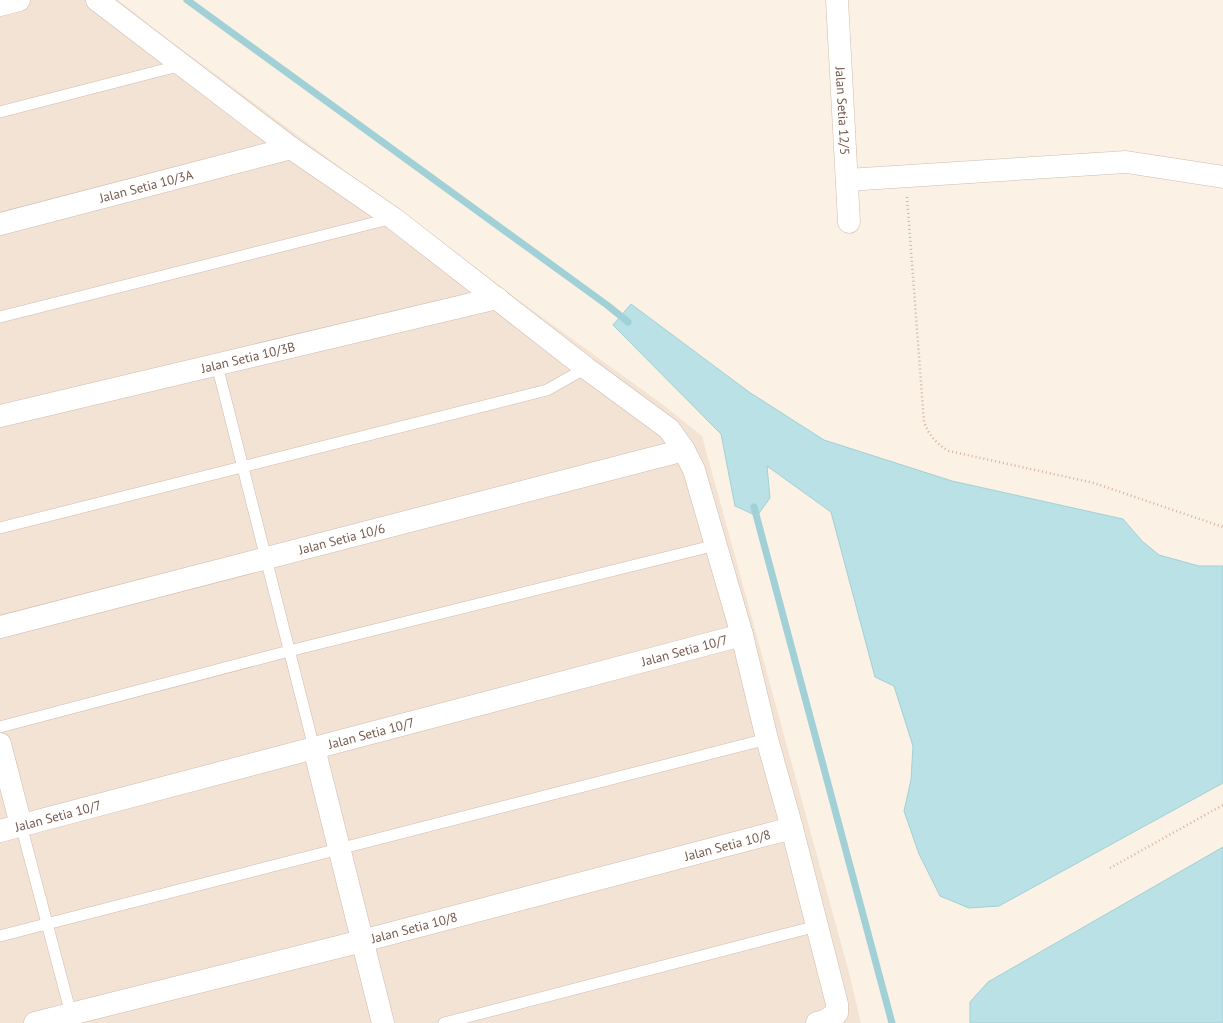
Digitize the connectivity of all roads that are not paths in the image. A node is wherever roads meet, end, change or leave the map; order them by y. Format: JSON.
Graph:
{"nodes":[{"id":1,"x":19,"y":0,"type":"edge"},
{"id":2,"x":97,"y":0,"type":"edge"},
{"id":3,"x":837,"y":0,"type":"edge"},
{"id":4,"x":0,"y":5,"type":"edge"},
{"id":5,"x":183,"y":65,"type":"junction"},
{"id":6,"x":0,"y":112,"type":"edge"},
{"id":7,"x":291,"y":148,"type":"junction"},
{"id":8,"x":1223,"y":177,"type":"edge"},
{"id":9,"x":847,"y":180,"type":"junction"},
{"id":10,"x":393,"y":218,"type":"junction"},
{"id":11,"x":849,"y":222,"type":"dead end"},
{"id":12,"x":0,"y":224,"type":"edge"},
{"id":13,"x":497,"y":298,"type":"junction"},
{"id":14,"x":0,"y":317,"type":"edge"},
{"id":15,"x":217,"y":364,"type":"junction"},
{"id":16,"x":586,"y":368,"type":"junction"},
{"id":17,"x":0,"y":416,"type":"edge"},
{"id":18,"x":684,"y":450,"type":"junction"},
{"id":19,"x":243,"y":466,"type":"junction"},
{"id":20,"x":0,"y":528,"type":"edge"},
{"id":21,"x":716,"y":545,"type":"junction"},
{"id":22,"x":266,"y":559,"type":"junction"},
{"id":23,"x":0,"y":628,"type":"edge"},
{"id":24,"x":742,"y":635,"type":"junction"},
{"id":25,"x":289,"y":651,"type":"junction"},
{"id":26,"x":0,"y":727,"type":"edge"},
{"id":27,"x":767,"y":739,"type":"junction"},
{"id":28,"x":0,"y":744,"type":"edge"},
{"id":29,"x":314,"y":748,"type":"junction"},
{"id":30,"x":21,"y":825,"type":"junction"},
{"id":31,"x":792,"y":828,"type":"junction"},
{"id":32,"x":0,"y":831,"type":"edge"},
{"id":33,"x":339,"y":849,"type":"junction"},
{"id":34,"x":48,"y":924,"type":"junction"},
{"id":35,"x":817,"y":926,"type":"junction"},
{"id":36,"x":0,"y":936,"type":"edge"},
{"id":37,"x":362,"y":941,"type":"junction"},
{"id":38,"x":72,"y":1018,"type":"edge"},
{"id":39,"x":35,"y":1023,"type":"edge"},
{"id":40,"x":383,"y":1023,"type":"edge"},
{"id":41,"x":444,"y":1023,"type":"edge"},
{"id":42,"x":818,"y":1023,"type":"edge"}],
"edges":[{"from":1,"to":4,"type":"street"},
{"from":2,"to":5,"type":"street"},
{"from":3,"to":9,"type":"street","name":"Jalan Setia 12/5"},
{"from":5,"to":6,"type":"lane"},
{"from":5,"to":7,"type":"street"},
{"from":7,"to":10,"type":"street"},
{"from":7,"to":12,"type":"street","name":"Jalan Setia 10/3A"},
{"from":8,"to":9,"type":"street"},
{"from":9,"to":11,"type":"street","name":"Jalan Setia 12/5"},
{"from":10,"to":13,"type":"street"},
{"from":10,"to":14,"type":"lane"},
{"from":13,"to":15,"type":"street","name":"Jalan Setia 10/3B"},
{"from":13,"to":16,"type":"street"},
{"from":15,"to":17,"type":"street","name":"Jalan Setia 10/3B"},
{"from":15,"to":19,"type":"lane"},
{"from":16,"to":18,"type":"street"},
{"from":16,"to":19,"type":"lane"},
{"from":18,"to":21,"type":"street"},
{"from":18,"to":22,"type":"street","name":"Jalan Setia 10/6"},
{"from":19,"to":20,"type":"lane"},
{"from":19,"to":22,"type":"lane"},
{"from":21,"to":24,"type":"street"},
{"from":21,"to":25,"type":"lane"},
{"from":22,"to":23,"type":"street","name":"Jalan Setia 10/6"},
{"from":22,"to":25,"type":"lane"},
{"from":24,"to":27,"type":"street"},
{"from":24,"to":29,"type":"street","name":"Jalan Setia 10/7"},
{"from":25,"to":26,"type":"lane"},
{"from":25,"to":29,"type":"lane"},
{"from":27,"to":31,"type":"street"},
{"from":27,"to":33,"type":"lane"},
{"from":28,"to":30,"type":"street"},
{"from":29,"to":30,"type":"street","name":"Jalan Setia 10/7"},
{"from":29,"to":33,"type":"street"},
{"from":30,"to":32,"type":"street","name":"Jalan Setia 10/7"},
{"from":30,"to":34,"type":"lane"},
{"from":31,"to":35,"type":"street"},
{"from":31,"to":37,"type":"street","name":"Jalan Setia 10/8"},
{"from":33,"to":34,"type":"lane"},
{"from":33,"to":37,"type":"street"},
{"from":34,"to":36,"type":"lane"},
{"from":34,"to":38,"type":"lane"},
{"from":35,"to":41,"type":"lane"},
{"from":35,"to":42,"type":"street"},
{"from":37,"to":38,"type":"street","name":"Jalan Setia 10/8"},
{"from":37,"to":40,"type":"street"},
{"from":38,"to":39,"type":"street","name":"Jalan Setia 10/8"}]}
